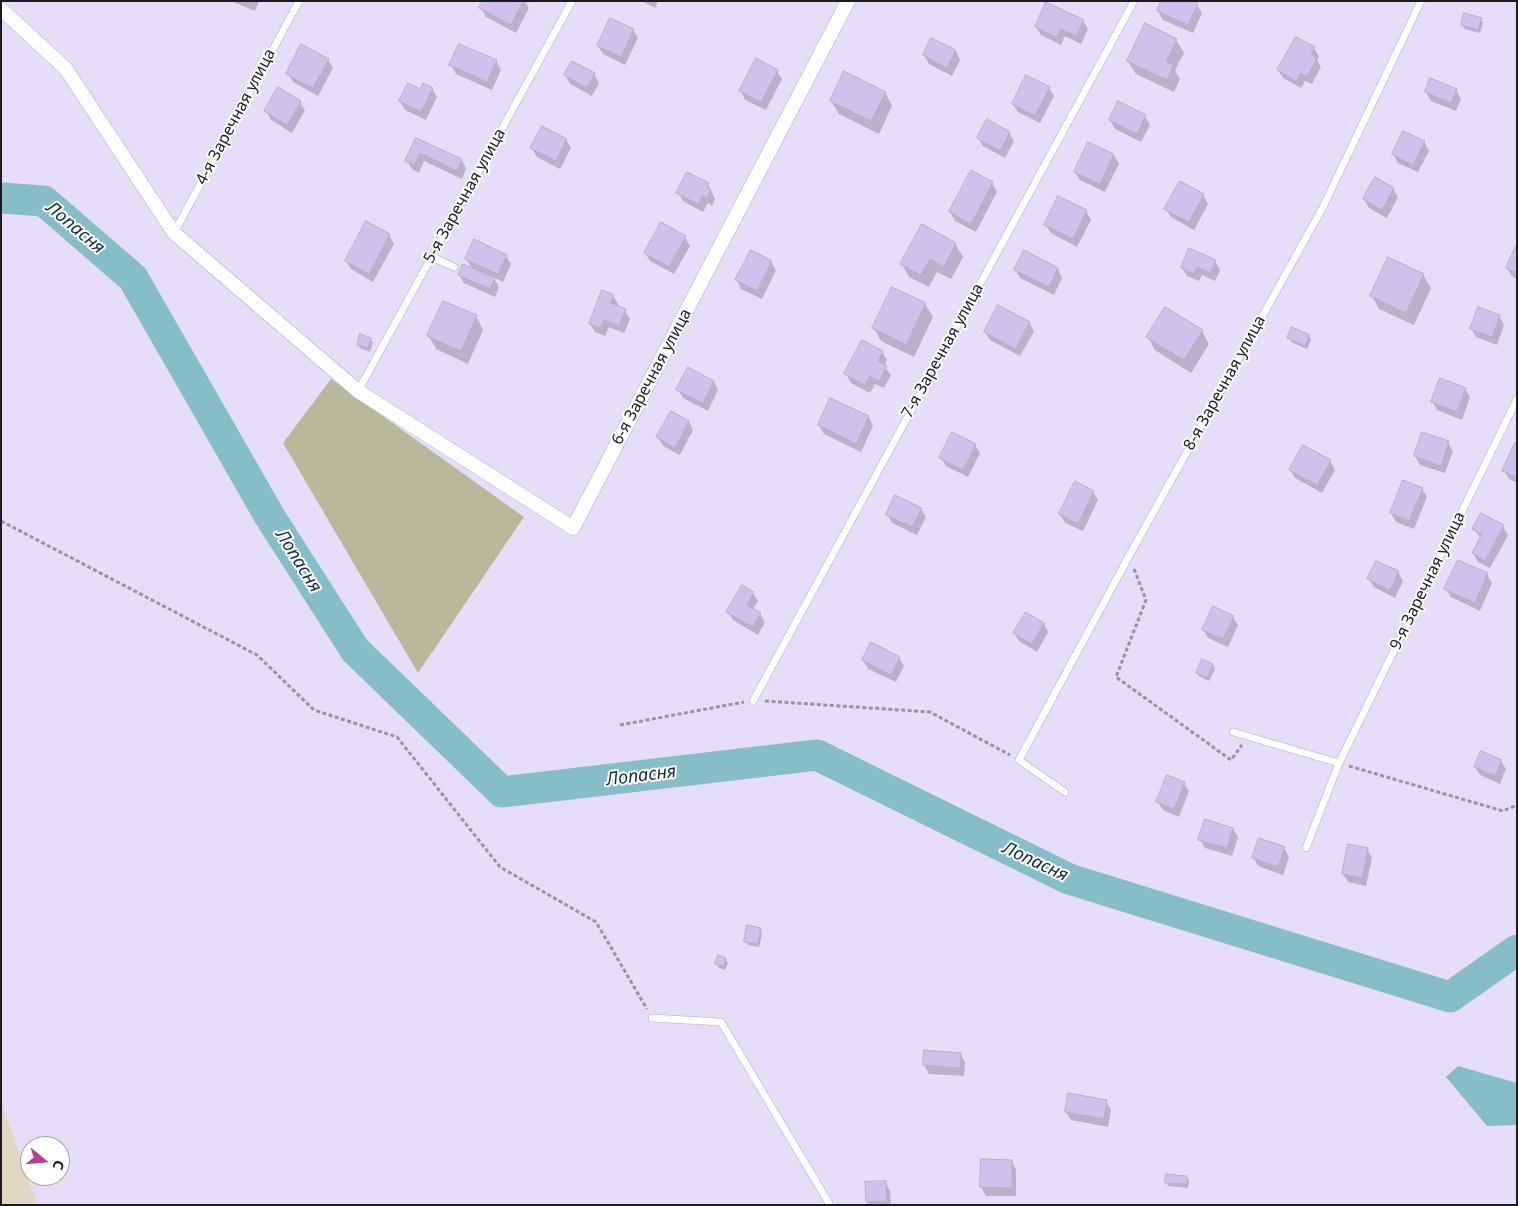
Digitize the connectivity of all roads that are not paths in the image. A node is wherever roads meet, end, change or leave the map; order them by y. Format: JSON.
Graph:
{"nodes":[{"id":1,"x":299,"y":1,"type":"edge"},
{"id":2,"x":572,"y":1,"type":"edge"},
{"id":3,"x":848,"y":1,"type":"edge"},
{"id":4,"x":1134,"y":1,"type":"edge"},
{"id":5,"x":1421,"y":1,"type":"edge"},
{"id":6,"x":1,"y":9,"type":"edge"},
{"id":7,"x":174,"y":233,"type":"junction"},
{"id":8,"x":432,"y":257,"type":"junction"},
{"id":9,"x":454,"y":267,"type":"dead end"},
{"id":10,"x":358,"y":391,"type":"junction"},
{"id":11,"x":1517,"y":399,"type":"edge"},
{"id":12,"x":753,"y":700,"type":"road end"},
{"id":13,"x":1233,"y":732,"type":"dead end"},
{"id":14,"x":1339,"y":763,"type":"junction"},
{"id":15,"x":1065,"y":792,"type":"dead end"},
{"id":16,"x":1306,"y":848,"type":"dead end"},
{"id":17,"x":652,"y":1018,"type":"road end"},
{"id":18,"x":830,"y":1205,"type":"edge"}],
"edges":[{"from":1,"to":7,"type":"lane","name":"4-я Заречная улица"},
{"from":2,"to":8,"type":"lane","name":"5-я Заречная улица"},
{"from":3,"to":10,"type":"street","name":"6-я Заречная улица"},
{"from":4,"to":12,"type":"lane","name":"7-я Заречная улица"},
{"from":5,"to":15,"type":"lane","name":"8-я Заречная улица"},
{"from":6,"to":7,"type":"street"},
{"from":7,"to":10,"type":"street"},
{"from":8,"to":9,"type":"lane"},
{"from":8,"to":10,"type":"lane","name":"5-я Заречная улица"},
{"from":11,"to":14,"type":"lane","name":"9-я Заречная улица"},
{"from":13,"to":14,"type":"lane"},
{"from":14,"to":16,"type":"lane","name":"9-я Заречная улица"},
{"from":17,"to":18,"type":"lane"}]}
